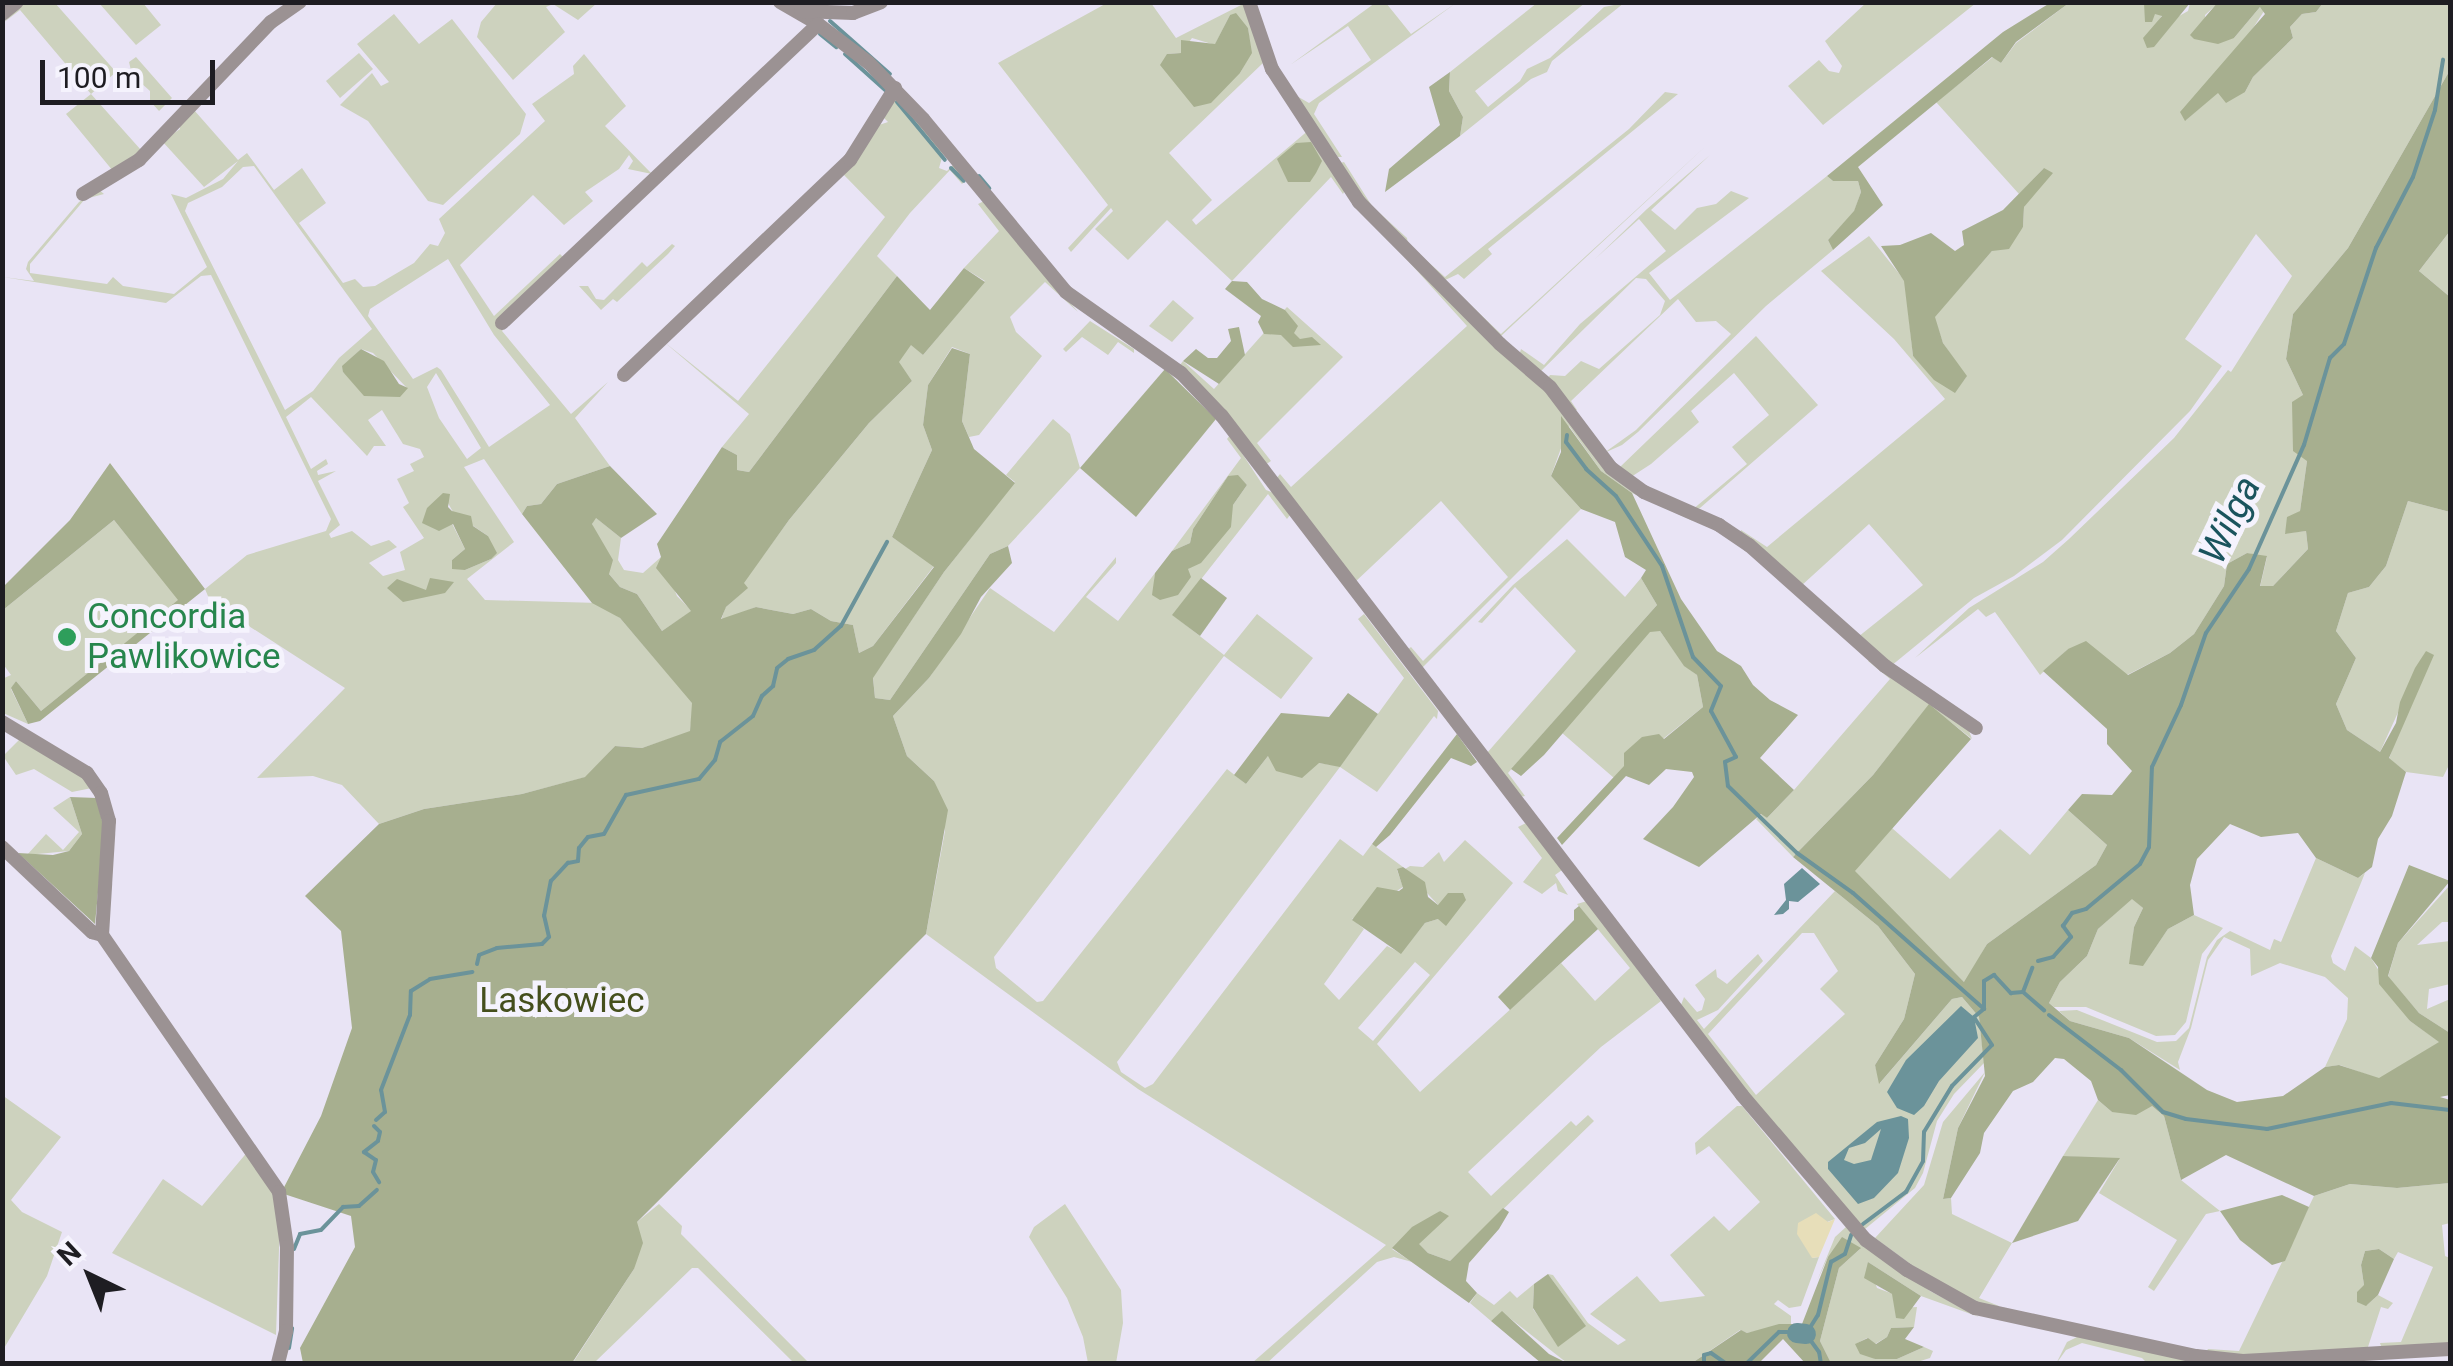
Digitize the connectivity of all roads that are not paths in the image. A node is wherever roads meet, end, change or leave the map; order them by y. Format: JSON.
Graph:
{"nodes":[{"id":1,"x":17,"y":2,"type":"edge"},
{"id":2,"x":300,"y":2,"type":"edge"},
{"id":3,"x":780,"y":2,"type":"edge"},
{"id":4,"x":880,"y":2,"type":"edge"},
{"id":5,"x":1249,"y":2,"type":"edge"},
{"id":6,"x":796,"y":10,"type":"junction"},
{"id":7,"x":2,"y":14,"type":"edge"},
{"id":8,"x":818,"y":24,"type":"junction"},
{"id":9,"x":895,"y":88,"type":"junction"},
{"id":10,"x":83,"y":194,"type":"dead end"},
{"id":11,"x":502,"y":323,"type":"dead end"},
{"id":12,"x":624,"y":375,"type":"dead end"},
{"id":13,"x":2,"y":722,"type":"edge"},
{"id":14,"x":1976,"y":728,"type":"dead end"},
{"id":15,"x":2,"y":848,"type":"edge"},
{"id":16,"x":102,"y":936,"type":"junction"},
{"id":17,"x":2450,"y":1349,"type":"edge"},
{"id":18,"x":278,"y":1364,"type":"edge"}],
"edges":[{"from":1,"to":7,"type":"street"},
{"from":2,"to":10,"type":"street"},
{"from":3,"to":6,"type":"street"},
{"from":4,"to":6,"type":"street"},
{"from":5,"to":14,"type":"street"},
{"from":6,"to":8,"type":"street"},
{"from":8,"to":9,"type":"street"},
{"from":8,"to":11,"type":"street"},
{"from":9,"to":12,"type":"street"},
{"from":9,"to":17,"type":"street"},
{"from":13,"to":16,"type":"street"},
{"from":15,"to":16,"type":"street"},
{"from":16,"to":18,"type":"street"}]}
